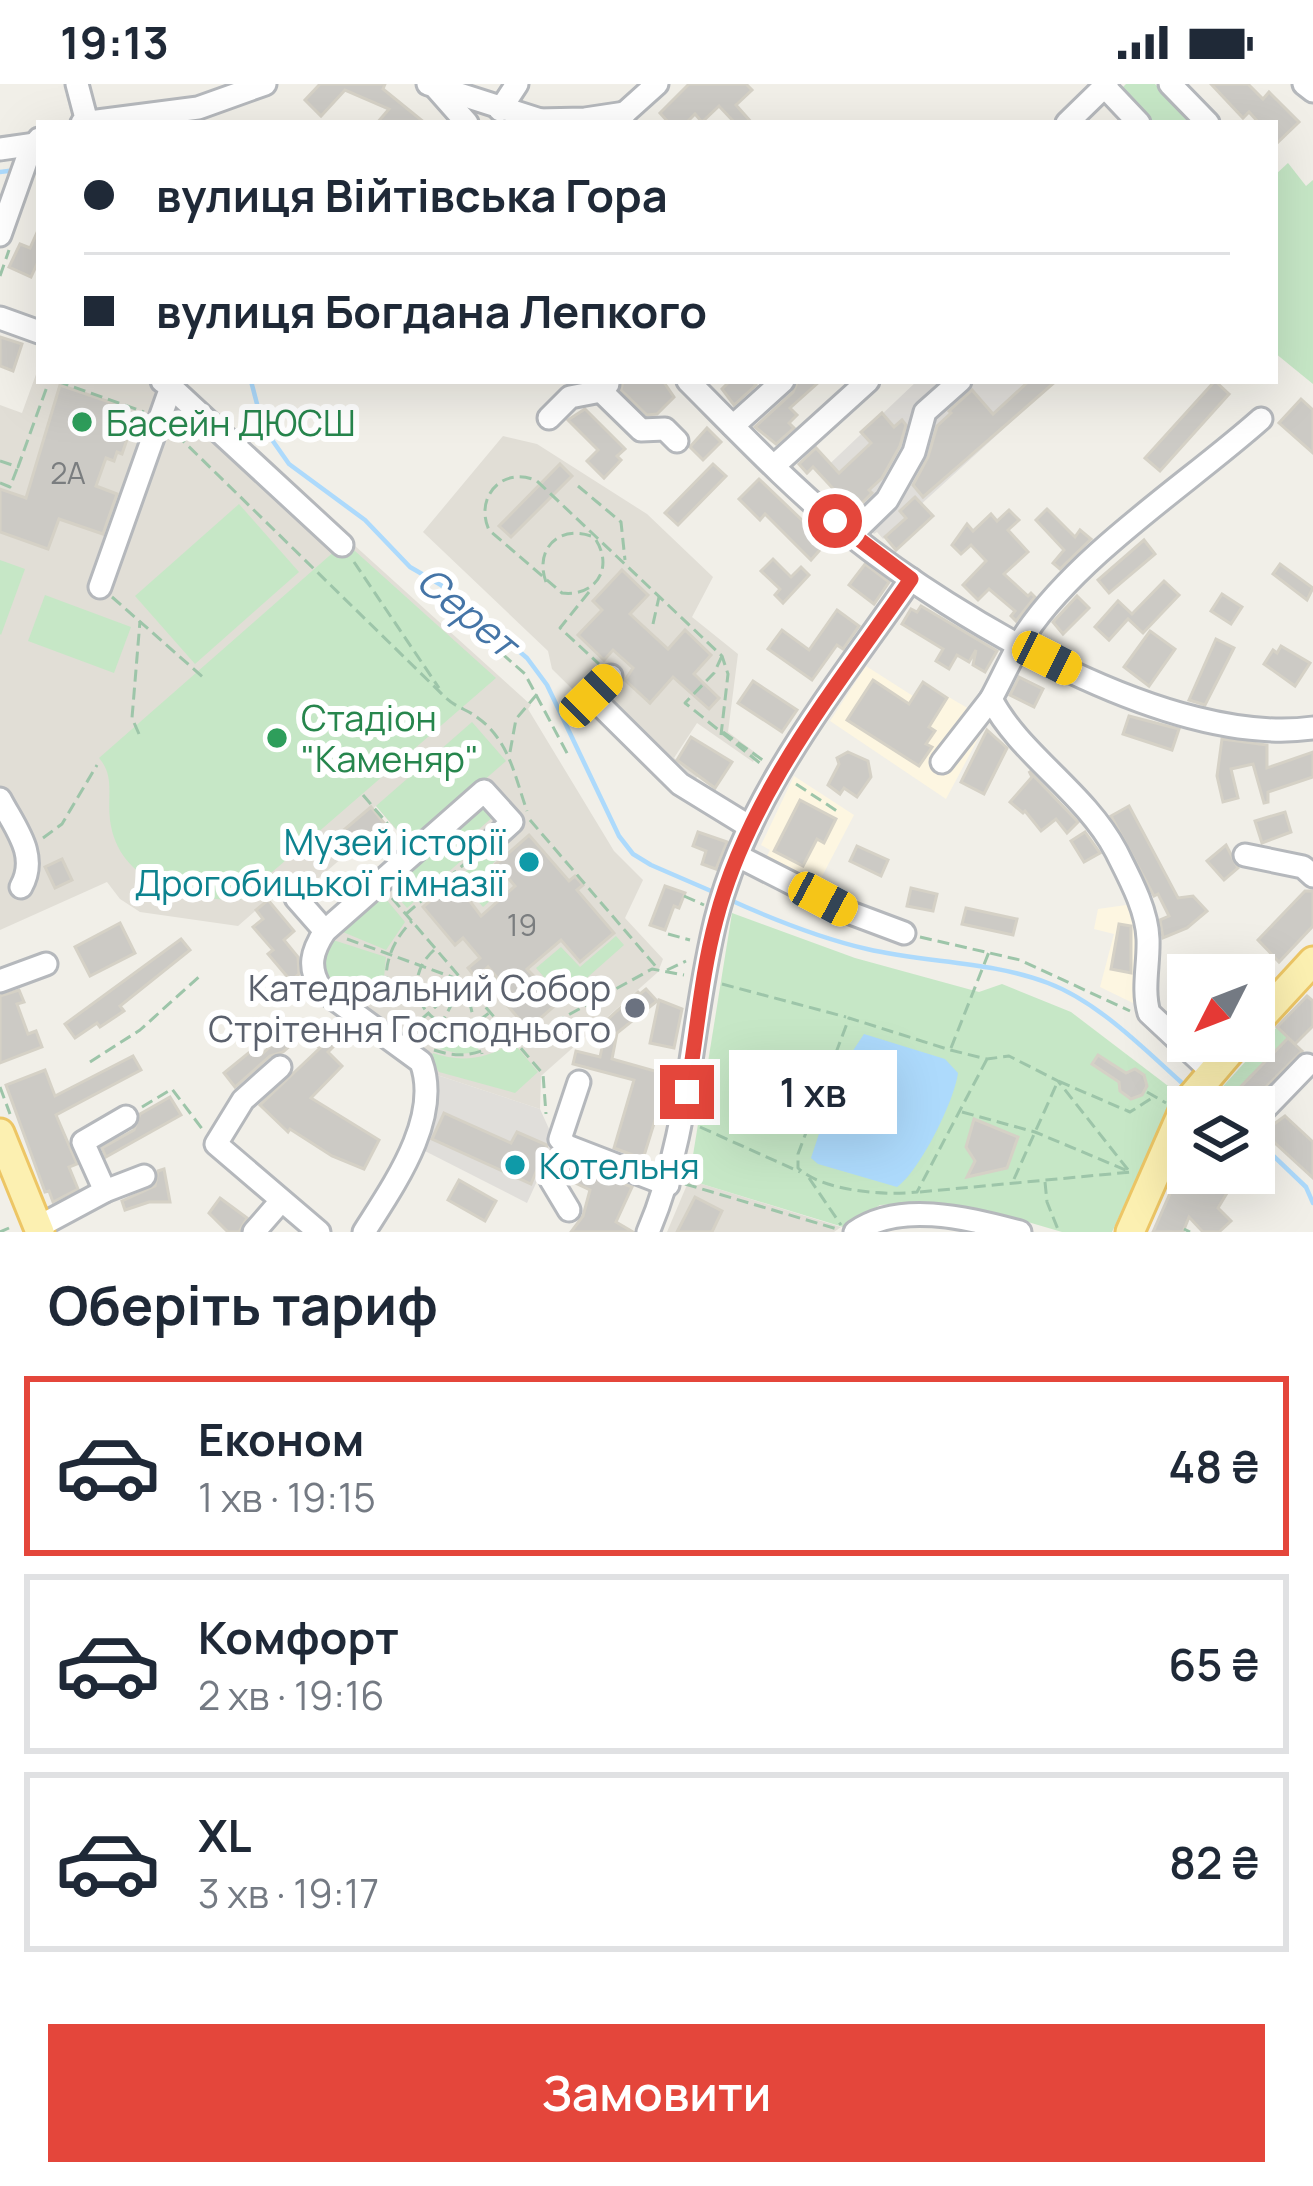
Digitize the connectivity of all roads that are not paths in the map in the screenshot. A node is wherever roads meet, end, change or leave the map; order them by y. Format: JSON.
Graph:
{"nodes":[{"id":1,"x":77,"y":84,"type":"edge"},
{"id":2,"x":265,"y":84,"type":"edge"},
{"id":3,"x":517,"y":84,"type":"edge"},
{"id":4,"x":658,"y":84,"type":"edge"},
{"id":5,"x":1170,"y":84,"type":"edge"},
{"id":6,"x":1304,"y":84,"type":"edge"},
{"id":7,"x":1106,"y":85,"type":"edge"},
{"id":8,"x":433,"y":86,"type":"edge"},
{"id":9,"x":1313,"y":91,"type":"edge"},
{"id":10,"x":500,"y":110,"type":"junction"},
{"id":11,"x":619,"y":118,"type":"edge"},
{"id":12,"x":84,"y":120,"type":"edge"},
{"id":13,"x":109,"y":120,"type":"edge"},
{"id":14,"x":464,"y":120,"type":"edge"},
{"id":15,"x":532,"y":120,"type":"edge"},
{"id":16,"x":569,"y":120,"type":"edge"},
{"id":17,"x":1070,"y":120,"type":"edge"},
{"id":18,"x":1136,"y":120,"type":"edge"},
{"id":19,"x":1205,"y":120,"type":"edge"},
{"id":20,"x":34,"y":146,"type":"edge"},
{"id":21,"x":0,"y":149,"type":"edge"},
{"id":22,"x":0,"y":235,"type":"edge"},
{"id":23,"x":0,"y":318,"type":"edge"},
{"id":24,"x":36,"y":331,"type":"edge"},
{"id":25,"x":166,"y":384,"type":"edge"},
{"id":26,"x":691,"y":384,"type":"edge"},
{"id":27,"x":780,"y":384,"type":"edge"},
{"id":28,"x":865,"y":384,"type":"edge"},
{"id":29,"x":957,"y":384,"type":"edge"},
{"id":30,"x":606,"y":386,"type":"edge"},
{"id":31,"x":549,"y":418,"type":"dead end"},
{"id":32,"x":1261,"y":419,"type":"dead end"},
{"id":33,"x":733,"y":426,"type":"junction"},
{"id":34,"x":677,"y":441,"type":"dead end"},
{"id":35,"x":774,"y":466,"type":"junction"},
{"id":36,"x":851,"y":535,"type":"junction"},
{"id":37,"x":342,"y":545,"type":"road end"},
{"id":38,"x":911,"y":579,"type":"junction"},
{"id":39,"x":100,"y":587,"type":"road end"},
{"id":40,"x":1020,"y":644,"type":"junction"},
{"id":41,"x":611,"y":676,"type":"road end"},
{"id":42,"x":991,"y":699,"type":"junction"},
{"id":43,"x":1313,"y":728,"type":"edge"},
{"id":44,"x":942,"y":762,"type":"dead end"},
{"id":45,"x":0,"y":799,"type":"edge"},
{"id":46,"x":750,"y":827,"type":"junction"},
{"id":47,"x":490,"y":842,"type":"road end"},
{"id":48,"x":1245,"y":855,"type":"dead end"},
{"id":49,"x":738,"y":856,"type":"junction"},
{"id":50,"x":1313,"y":876,"type":"edge"},
{"id":51,"x":21,"y":887,"type":"dead end"},
{"id":52,"x":296,"y":898,"type":"dead end"},
{"id":53,"x":325,"y":931,"type":"junction"},
{"id":54,"x":904,"y":933,"type":"road end"},
{"id":55,"x":1313,"y":962,"type":"edge"},
{"id":56,"x":46,"y":964,"type":"dead end"},
{"id":57,"x":0,"y":981,"type":"edge"},
{"id":58,"x":1275,"y":1003,"type":"edge"},
{"id":59,"x":1222,"y":1062,"type":"edge"},
{"id":60,"x":1307,"y":1065,"type":"dead end"},
{"id":61,"x":280,"y":1067,"type":"dead end"},
{"id":62,"x":579,"y":1082,"type":"dead end"},
{"id":63,"x":1190,"y":1086,"type":"edge"},
{"id":64,"x":1202,"y":1086,"type":"edge"},
{"id":65,"x":1275,"y":1098,"type":"edge"},
{"id":66,"x":126,"y":1117,"type":"road end"},
{"id":67,"x":0,"y":1133,"type":"edge"},
{"id":68,"x":563,"y":1143,"type":"junction"},
{"id":69,"x":1167,"y":1153,"type":"edge"},
{"id":70,"x":144,"y":1176,"type":"dead end"},
{"id":71,"x":676,"y":1184,"type":"junction"},
{"id":72,"x":105,"y":1191,"type":"junction"},
{"id":73,"x":281,"y":1201,"type":"junction"},
{"id":74,"x":569,"y":1210,"type":"dead end"},
{"id":75,"x":23,"y":1228,"type":"edge"},
{"id":76,"x":254,"y":1232,"type":"edge"},
{"id":77,"x":319,"y":1232,"type":"edge"},
{"id":78,"x":364,"y":1232,"type":"edge"},
{"id":79,"x":648,"y":1232,"type":"edge"},
{"id":80,"x":855,"y":1232,"type":"edge"},
{"id":81,"x":1020,"y":1232,"type":"edge"},
{"id":82,"x":1130,"y":1232,"type":"edge"}],
"edges":[{"from":1,"to":12,"type":"street"},
{"from":2,"to":13,"type":"street"},
{"from":3,"to":10,"type":"street"},
{"from":4,"to":11,"type":"street"},
{"from":5,"to":19,"type":"street"},
{"from":6,"to":9,"type":"street"},
{"from":7,"to":17,"type":"street"},
{"from":7,"to":18,"type":"street"},
{"from":8,"to":10,"type":"street"},
{"from":8,"to":14,"type":"street"},
{"from":10,"to":15,"type":"street"},
{"from":11,"to":16,"type":"street"},
{"from":20,"to":21,"type":"street"},
{"from":20,"to":22,"type":"street"},
{"from":23,"to":24,"type":"street"},
{"from":25,"to":37,"type":"street"},
{"from":25,"to":39,"type":"street"},
{"from":26,"to":33,"type":"street"},
{"from":27,"to":33,"type":"street"},
{"from":28,"to":35,"type":"street"},
{"from":29,"to":36,"type":"street"},
{"from":30,"to":31,"type":"street"},
{"from":30,"to":34,"type":"street"},
{"from":32,"to":40,"type":"street"},
{"from":33,"to":35,"type":"street"},
{"from":35,"to":36,"type":"street"},
{"from":36,"to":38,"type":"street"},
{"from":38,"to":40,"type":"street"},
{"from":38,"to":46,"type":"street"},
{"from":40,"to":42,"type":"street"},
{"from":40,"to":43,"type":"street"},
{"from":41,"to":46,"type":"street"},
{"from":42,"to":44,"type":"street"},
{"from":42,"to":63,"type":"street"},
{"from":45,"to":51,"type":"street"},
{"from":46,"to":49,"type":"street"},
{"from":47,"to":53,"type":"street"},
{"from":48,"to":50,"type":"street"},
{"from":49,"to":54,"type":"street"},
{"from":49,"to":71,"type":"street"},
{"from":52,"to":53,"type":"street"},
{"from":53,"to":78,"type":"street"},
{"from":55,"to":58,"type":"main road"},
{"from":56,"to":57,"type":"street"},
{"from":59,"to":64,"type":"main road"},
{"from":60,"to":65,"type":"street"},
{"from":61,"to":73,"type":"street"},
{"from":62,"to":68,"type":"street"},
{"from":66,"to":72,"type":"street"},
{"from":67,"to":75,"type":"main road"},
{"from":68,"to":71,"type":"street"},
{"from":68,"to":74,"type":"street"},
{"from":69,"to":82,"type":"main road"},
{"from":70,"to":72,"type":"street"},
{"from":71,"to":79,"type":"street"},
{"from":72,"to":75,"type":"street"},
{"from":73,"to":76,"type":"street"},
{"from":73,"to":77,"type":"street"},
{"from":80,"to":81,"type":"street"}]}
